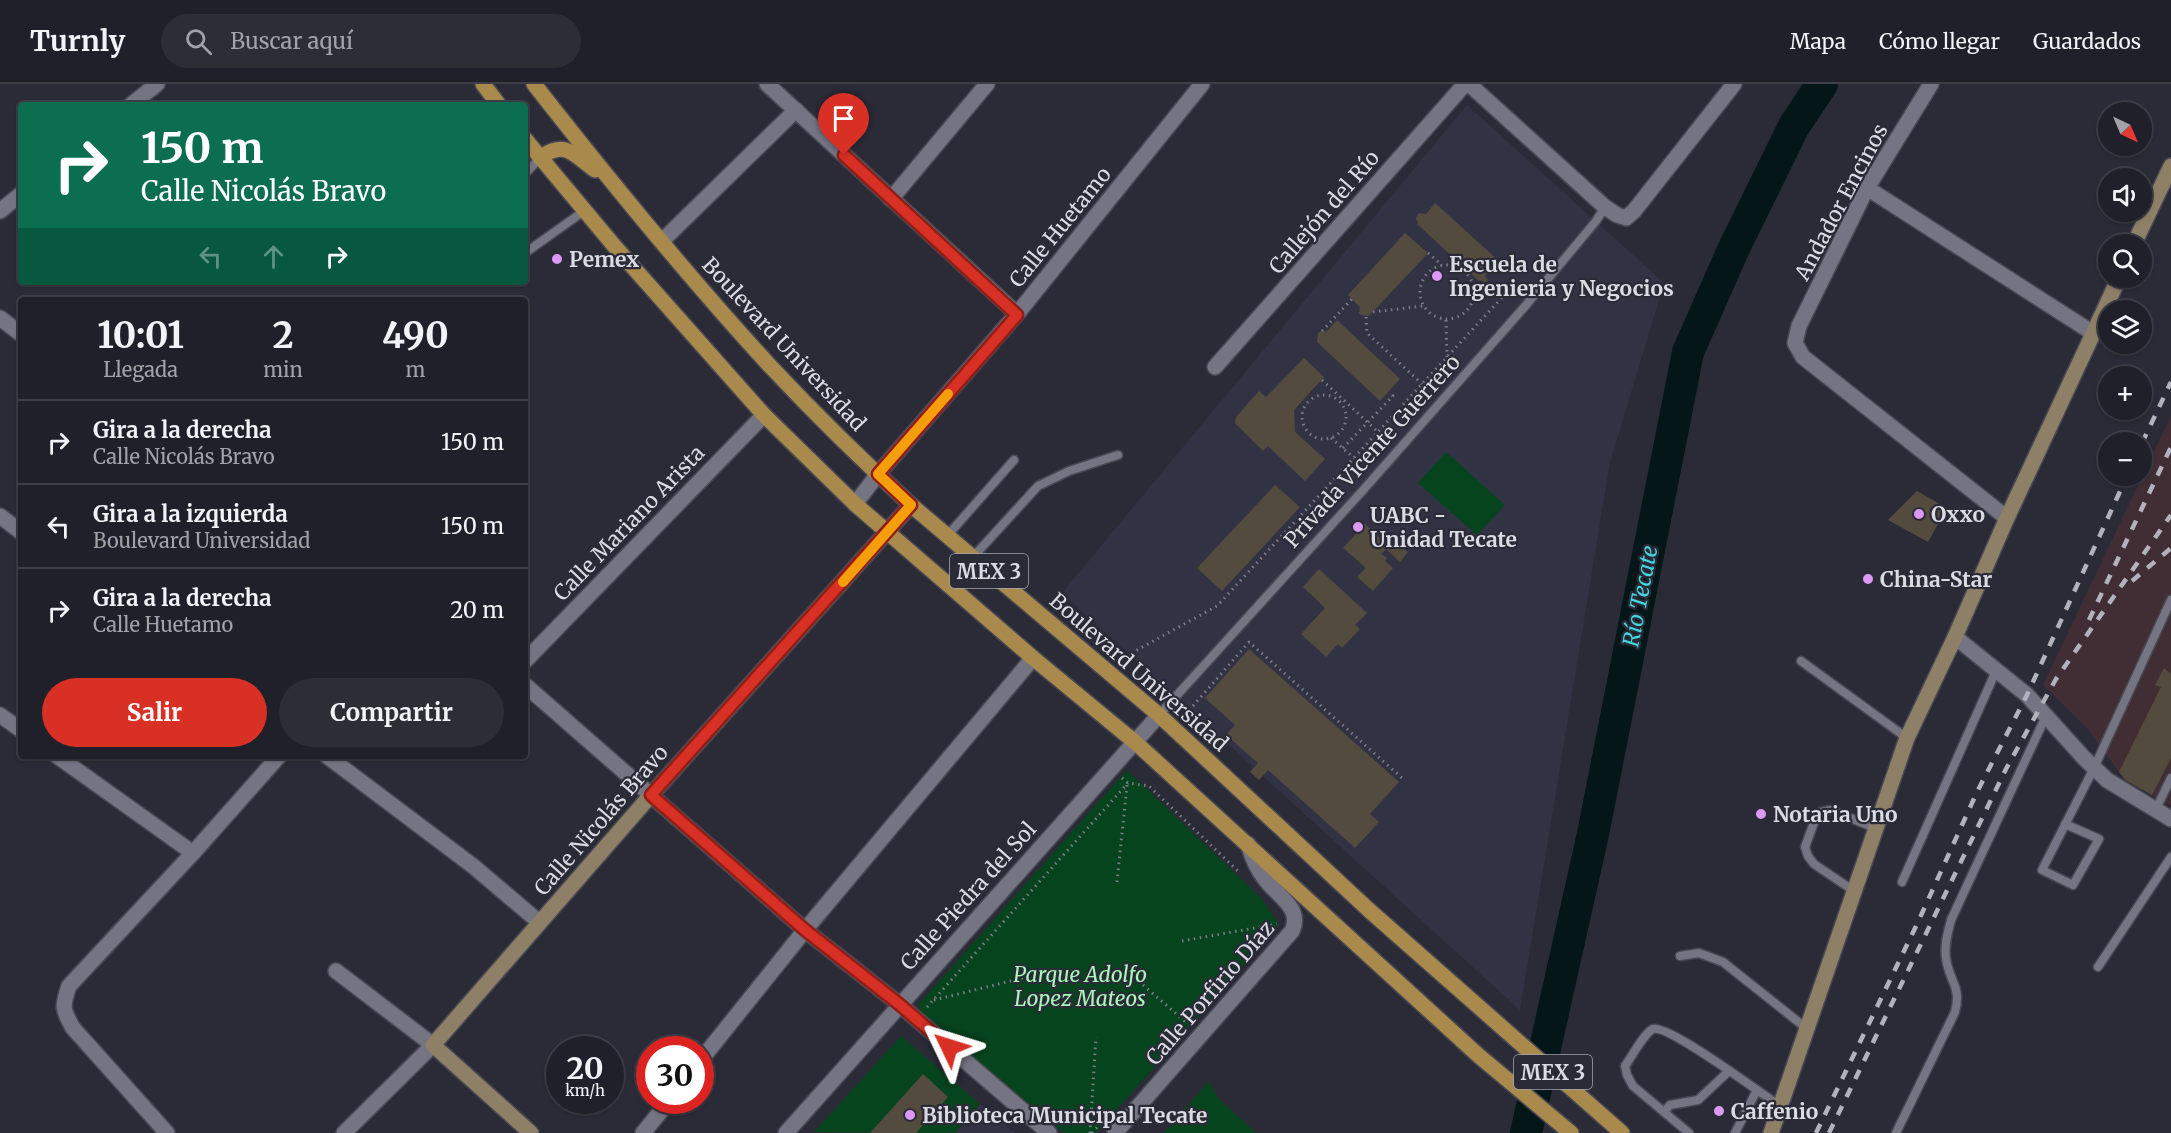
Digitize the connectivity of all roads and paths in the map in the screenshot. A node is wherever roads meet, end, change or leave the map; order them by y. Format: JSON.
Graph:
{"nodes":[{"id":1,"x":157,"y":84,"type":"edge"},
{"id":2,"x":483,"y":84,"type":"edge"},
{"id":3,"x":534,"y":84,"type":"edge"},
{"id":4,"x":767,"y":84,"type":"edge"},
{"id":5,"x":987,"y":84,"type":"edge"},
{"id":6,"x":1202,"y":84,"type":"edge"},
{"id":7,"x":1467,"y":84,"type":"edge"},
{"id":8,"x":1734,"y":84,"type":"edge"},
{"id":9,"x":1931,"y":84,"type":"edge"},
{"id":10,"x":135,"y":102,"type":"edge"},
{"id":11,"x":497,"y":102,"type":"edge"},
{"id":12,"x":796,"y":110,"type":"junction"},
{"id":13,"x":528,"y":143,"type":"edge"},
{"id":14,"x":540,"y":158,"type":"junction"},
{"id":15,"x":2171,"y":166,"type":"edge"},
{"id":16,"x":528,"y":171,"type":"edge"},
{"id":17,"x":612,"y":183,"type":"junction"},
{"id":18,"x":1867,"y":188,"type":"junction"},
{"id":19,"x":18,"y":196,"type":"edge"},
{"id":20,"x":891,"y":199,"type":"junction"},
{"id":21,"x":1605,"y":207,"type":"junction"},
{"id":22,"x":0,"y":211,"type":"edge"},
{"id":23,"x":584,"y":211,"type":"junction"},
{"id":24,"x":2139,"y":234,"type":"edge"},
{"id":25,"x":662,"y":241,"type":"junction"},
{"id":26,"x":528,"y":251,"type":"edge"},
{"id":27,"x":1428,"y":253,"type":"dead end"},
{"id":28,"x":1442,"y":265,"type":"junction"},
{"id":29,"x":2114,"y":288,"type":"edge"},
{"id":30,"x":1474,"y":289,"type":"junction"},
{"id":31,"x":1352,"y":299,"type":"dead end"},
{"id":32,"x":1423,"y":306,"type":"junction"},
{"id":33,"x":1373,"y":312,"type":"dead end"},
{"id":34,"x":1017,"y":315,"type":"junction"},
{"id":35,"x":1366,"y":317,"type":"dead end"},
{"id":36,"x":0,"y":318,"type":"edge"},
{"id":37,"x":1446,"y":320,"type":"junction"},
{"id":38,"x":1322,"y":331,"type":"dead end"},
{"id":39,"x":18,"y":332,"type":"edge"},
{"id":40,"x":2093,"y":333,"type":"junction"},
{"id":41,"x":1447,"y":357,"type":"junction"},
{"id":42,"x":1215,"y":368,"type":"dead end"},
{"id":43,"x":1322,"y":380,"type":"dead end"},
{"id":44,"x":1422,"y":384,"type":"junction"},
{"id":45,"x":1389,"y":392,"type":"dead end"},
{"id":46,"x":1342,"y":400,"type":"junction"},
{"id":47,"x":764,"y":415,"type":"junction"},
{"id":48,"x":1368,"y":422,"type":"junction"},
{"id":49,"x":1378,"y":432,"type":"junction"},
{"id":50,"x":1331,"y":438,"type":"junction"},
{"id":51,"x":1343,"y":448,"type":"junction"},
{"id":52,"x":1118,"y":455,"type":"dead end"},
{"id":53,"x":1354,"y":458,"type":"junction"},
{"id":54,"x":1014,"y":460,"type":"dead end"},
{"id":55,"x":878,"y":474,"type":"junction"},
{"id":56,"x":855,"y":504,"type":"junction"},
{"id":57,"x":911,"y":505,"type":"junction"},
{"id":58,"x":0,"y":516,"type":"edge"},
{"id":59,"x":2007,"y":518,"type":"junction"},
{"id":60,"x":18,"y":530,"type":"edge"},
{"id":61,"x":887,"y":533,"type":"junction"},
{"id":62,"x":948,"y":536,"type":"junction"},
{"id":63,"x":973,"y":557,"type":"junction"},
{"id":64,"x":2171,"y":600,"type":"edge"},
{"id":65,"x":2167,"y":618,"type":"edge"},
{"id":66,"x":1955,"y":637,"type":"junction"},
{"id":67,"x":1126,"y":656,"type":"dead end"},
{"id":68,"x":528,"y":658,"type":"edge"},
{"id":69,"x":1033,"y":658,"type":"junction"},
{"id":70,"x":1801,"y":661,"type":"dead end"},
{"id":71,"x":1996,"y":671,"type":"junction"},
{"id":72,"x":528,"y":688,"type":"edge"},
{"id":73,"x":0,"y":715,"type":"edge"},
{"id":74,"x":1159,"y":715,"type":"junction"},
{"id":75,"x":1185,"y":715,"type":"dead end"},
{"id":76,"x":2046,"y":716,"type":"junction"},
{"id":77,"x":18,"y":728,"type":"edge"},
{"id":78,"x":1907,"y":738,"type":"junction"},
{"id":79,"x":1136,"y":743,"type":"junction"},
{"id":80,"x":61,"y":759,"type":"edge"},
{"id":81,"x":276,"y":759,"type":"edge"},
{"id":82,"x":331,"y":759,"type":"edge"},
{"id":83,"x":1112,"y":768,"type":"junction"},
{"id":84,"x":2094,"y":768,"type":"junction"},
{"id":85,"x":1402,"y":778,"type":"dead end"},
{"id":86,"x":2171,"y":778,"type":"edge"},
{"id":87,"x":1128,"y":783,"type":"junction"},
{"id":88,"x":651,"y":795,"type":"junction"},
{"id":89,"x":2155,"y":811,"type":"junction"},
{"id":90,"x":2171,"y":819,"type":"edge"},
{"id":91,"x":2066,"y":824,"type":"junction"},
{"id":92,"x":1875,"y":828,"type":"junction"},
{"id":93,"x":1248,"y":844,"type":"junction"},
{"id":94,"x":193,"y":853,"type":"junction"},
{"id":95,"x":2171,"y":857,"type":"edge"},
{"id":96,"x":1247,"y":879,"type":"dead end"},
{"id":97,"x":1117,"y":882,"type":"dead end"},
{"id":98,"x":1902,"y":882,"type":"dead end"},
{"id":99,"x":1854,"y":891,"type":"junction"},
{"id":100,"x":539,"y":922,"type":"junction"},
{"id":101,"x":805,"y":930,"type":"junction"},
{"id":102,"x":1292,"y":931,"type":"junction"},
{"id":103,"x":1182,"y":941,"type":"dead end"},
{"id":104,"x":1680,"y":956,"type":"dead end"},
{"id":105,"x":2098,"y":968,"type":"dead end"},
{"id":106,"x":336,"y":971,"type":"dead end"},
{"id":107,"x":1031,"y":976,"type":"dead end"},
{"id":108,"x":1143,"y":985,"type":"dead end"},
{"id":109,"x":933,"y":1000,"type":"junction"},
{"id":110,"x":899,"y":1004,"type":"junction"},
{"id":111,"x":917,"y":1019,"type":"junction"},
{"id":112,"x":1188,"y":1024,"type":"dead end"},
{"id":113,"x":1806,"y":1028,"type":"junction"},
{"id":114,"x":1096,"y":1036,"type":"dead end"},
{"id":115,"x":714,"y":1044,"type":"edge"},
{"id":116,"x":433,"y":1045,"type":"junction"},
{"id":117,"x":1729,"y":1071,"type":"junction"},
{"id":118,"x":1757,"y":1090,"type":"junction"},
{"id":119,"x":1780,"y":1106,"type":"junction"},
{"id":120,"x":1664,"y":1113,"type":"junction"},
{"id":121,"x":659,"y":1114,"type":"edge"},
{"id":122,"x":1621,"y":1131,"type":"edge"},
{"id":123,"x":789,"y":1132,"type":"edge"},
{"id":124,"x":167,"y":1133,"type":"edge"},
{"id":125,"x":344,"y":1133,"type":"edge"},
{"id":126,"x":531,"y":1133,"type":"edge"},
{"id":127,"x":644,"y":1133,"type":"edge"},
{"id":128,"x":1049,"y":1133,"type":"edge"},
{"id":129,"x":1090,"y":1133,"type":"edge"},
{"id":130,"x":1115,"y":1133,"type":"edge"},
{"id":131,"x":1571,"y":1133,"type":"edge"},
{"id":132,"x":1689,"y":1133,"type":"edge"},
{"id":133,"x":1735,"y":1133,"type":"edge"},
{"id":134,"x":1771,"y":1133,"type":"edge"},
{"id":135,"x":1896,"y":1133,"type":"edge"}],
"edges":[{"from":1,"to":10,"type":"street"},
{"from":2,"to":11,"type":"main road"},
{"from":3,"to":17,"type":"main road","name":"Boulevard Universidad","number":"MEX 3"},
{"from":4,"to":12,"type":"street"},
{"from":5,"to":20,"type":"street"},
{"from":6,"to":34,"type":"street","name":"Calle Huetamo"},
{"from":7,"to":21,"type":"street"},
{"from":7,"to":42,"type":"street","name":"Callejón del Río"},
{"from":8,"to":21,"type":"street"},
{"from":9,"to":18,"type":"street","name":"Andador Encinos"},
{"from":12,"to":20,"type":"street"},
{"from":12,"to":25,"type":"street"},
{"from":13,"to":14,"type":"main road","number":"MEX 3"},
{"from":14,"to":16,"type":"lane"},
{"from":14,"to":17,"type":"main road"},
{"from":14,"to":23,"type":"main road","number":"MEX 3"},
{"from":15,"to":24,"type":"main road"},
{"from":17,"to":25,"type":"main road","name":"Boulevard Universidad","number":"MEX 3"},
{"from":18,"to":40,"type":"street"},
{"from":18,"to":59,"type":"street","name":"Andador Encinos"},
{"from":19,"to":22,"type":"street"},
{"from":20,"to":34,"type":"street"},
{"from":21,"to":74,"type":"lane","name":"Privada Vicente Guerrero"},
{"from":23,"to":26,"type":"lane"},
{"from":23,"to":47,"type":"main road","number":"MEX 3"},
{"from":25,"to":55,"type":"main road","name":"Boulevard Universidad","number":"MEX 3"},
{"from":27,"to":28,"type":"path"},
{"from":28,"to":30,"type":"path"},
{"from":28,"to":32,"type":"path"},
{"from":29,"to":40,"type":"main road"},
{"from":30,"to":37,"type":"path"},
{"from":30,"to":41,"type":"path"},
{"from":31,"to":38,"type":"path"},
{"from":32,"to":33,"type":"path"},
{"from":32,"to":37,"type":"path"},
{"from":34,"to":55,"type":"street","name":"Calle Huetamo"},
{"from":35,"to":44,"type":"path"},
{"from":36,"to":39,"type":"street"},
{"from":37,"to":41,"type":"path"},
{"from":40,"to":59,"type":"main road"},
{"from":41,"to":44,"type":"path"},
{"from":43,"to":46,"type":"path"},
{"from":44,"to":49,"type":"path"},
{"from":45,"to":48,"type":"path"},
{"from":46,"to":48,"type":"path"},
{"from":46,"to":50,"type":"path"},
{"from":46,"to":50,"type":"path"},
{"from":47,"to":56,"type":"main road","number":"MEX 3"},
{"from":47,"to":68,"type":"street","name":"Calle Mariano Arista"},
{"from":48,"to":49,"type":"path"},
{"from":48,"to":51,"type":"path"},
{"from":49,"to":53,"type":"path"},
{"from":50,"to":51,"type":"path"},
{"from":51,"to":53,"type":"path"},
{"from":52,"to":63,"type":"lane"},
{"from":53,"to":67,"type":"path"},
{"from":54,"to":62,"type":"lane"},
{"from":55,"to":56,"type":"street","name":"Calle Huetamo"},
{"from":55,"to":57,"type":"main road","name":"Boulevard Universidad","number":"MEX 3"},
{"from":56,"to":61,"type":"main road","number":"MEX 3"},
{"from":57,"to":61,"type":"main road","name":"Calle Nicolás Bravo"},
{"from":57,"to":62,"type":"main road","name":"Boulevard Universidad","number":"MEX 3"},
{"from":58,"to":60,"type":"street"},
{"from":59,"to":66,"type":"main road"},
{"from":61,"to":69,"type":"main road","number":"MEX 3"},
{"from":61,"to":88,"type":"main road","name":"Calle Nicolás Bravo"},
{"from":62,"to":63,"type":"main road","name":"Boulevard Universidad","number":"MEX 3"},
{"from":63,"to":74,"type":"main road","name":"Boulevard Universidad","number":"MEX 3"},
{"from":64,"to":65,"type":"lane"},
{"from":65,"to":84,"type":"lane"},
{"from":66,"to":71,"type":"street"},
{"from":66,"to":78,"type":"main road"},
{"from":69,"to":79,"type":"main road","number":"MEX 3"},
{"from":69,"to":101,"type":"street"},
{"from":70,"to":78,"type":"lane"},
{"from":71,"to":76,"type":"street"},
{"from":71,"to":98,"type":"lane"},
{"from":72,"to":88,"type":"street"},
{"from":73,"to":77,"type":"street"},
{"from":74,"to":79,"type":"street","name":"Calle Piedra del Sol"},
{"from":74,"to":122,"type":"main road","name":"Boulevard Universidad","number":"MEX 3"},
{"from":75,"to":85,"type":"path"},
{"from":76,"to":84,"type":"street"},
{"from":76,"to":135,"type":"lane"},
{"from":78,"to":92,"type":"main road"},
{"from":79,"to":83,"type":"street","name":"Calle Piedra del Sol"},
{"from":79,"to":93,"type":"main road","number":"MEX 3"},
{"from":80,"to":94,"type":"street"},
{"from":81,"to":94,"type":"street"},
{"from":82,"to":100,"type":"street"},
{"from":83,"to":87,"type":"path"},
{"from":83,"to":110,"type":"street","name":"Calle Piedra del Sol"},
{"from":84,"to":89,"type":"street"},
{"from":84,"to":91,"type":"lane"},
{"from":86,"to":89,"type":"lane"},
{"from":87,"to":96,"type":"path"},
{"from":87,"to":97,"type":"path"},
{"from":87,"to":109,"type":"path"},
{"from":88,"to":100,"type":"main road","name":"Calle Nicolás Bravo"},
{"from":88,"to":101,"type":"street"},
{"from":89,"to":90,"type":"street"},
{"from":91,"to":91,"type":"lane"},
{"from":92,"to":99,"type":"main road"},
{"from":92,"to":99,"type":"lane"},
{"from":93,"to":102,"type":"street","name":"Calle Porfirio Díaz"},
{"from":93,"to":131,"type":"main road","number":"MEX 3"},
{"from":94,"to":124,"type":"street"},
{"from":95,"to":105,"type":"lane"},
{"from":99,"to":113,"type":"main road"},
{"from":100,"to":116,"type":"main road","name":"Calle Nicolás Bravo"},
{"from":101,"to":110,"type":"street"},
{"from":101,"to":115,"type":"street"},
{"from":102,"to":103,"type":"path"},
{"from":102,"to":130,"type":"street","name":"Calle Porfirio Díaz"},
{"from":104,"to":113,"type":"lane"},
{"from":106,"to":116,"type":"street"},
{"from":107,"to":109,"type":"path"},
{"from":108,"to":112,"type":"path"},
{"from":109,"to":111,"type":"path"},
{"from":110,"to":111,"type":"street"},
{"from":110,"to":123,"type":"street","name":"Calle Piedra del Sol"},
{"from":111,"to":128,"type":"street"},
{"from":113,"to":119,"type":"main road"},
{"from":114,"to":129,"type":"path"},
{"from":116,"to":125,"type":"street","name":"Calle Nicolás Bravo"},
{"from":116,"to":126,"type":"main road"},
{"from":117,"to":118,"type":"lane"},
{"from":117,"to":120,"type":"lane"},
{"from":117,"to":120,"type":"lane"},
{"from":118,"to":119,"type":"lane"},
{"from":118,"to":133,"type":"lane"},
{"from":119,"to":134,"type":"main road"},
{"from":120,"to":132,"type":"lane"},
{"from":121,"to":127,"type":"street"}]}
